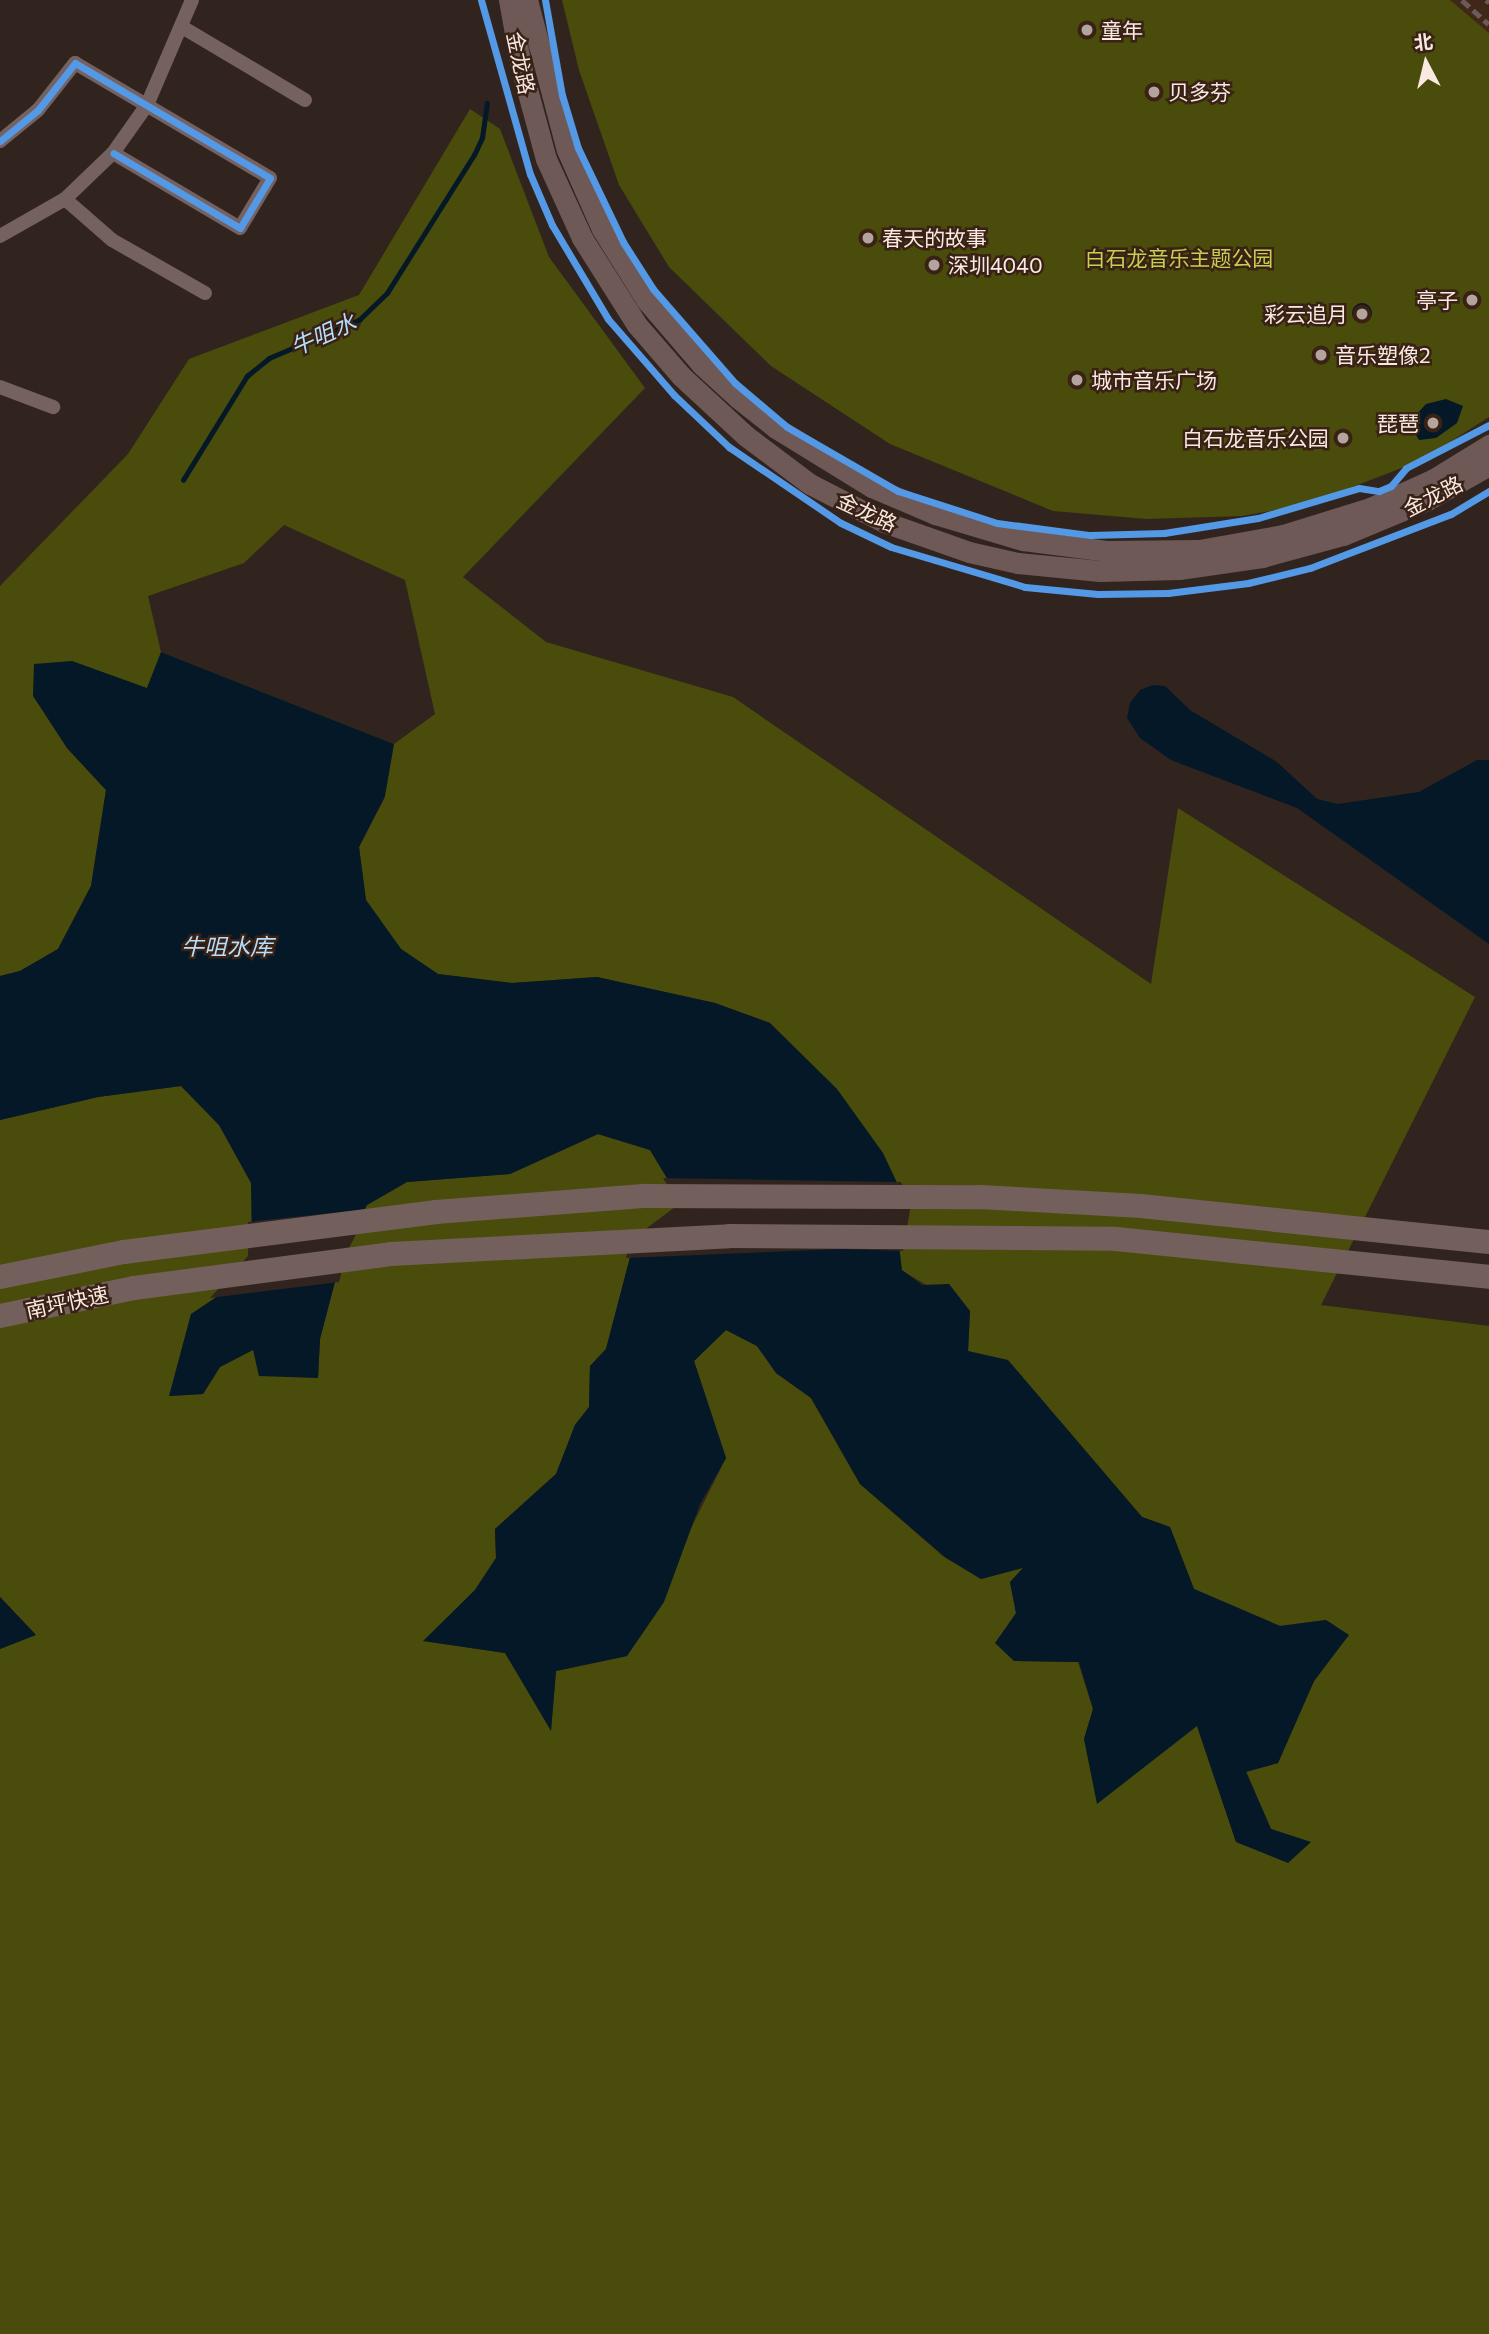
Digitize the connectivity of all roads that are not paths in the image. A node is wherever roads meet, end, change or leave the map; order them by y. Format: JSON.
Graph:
{"nodes":[{"id":1,"x":192,"y":0,"type":"edge"},
{"id":2,"x":509,"y":0,"type":"edge"},
{"id":3,"x":527,"y":0,"type":"edge"},
{"id":4,"x":182,"y":27,"type":"junction"},
{"id":5,"x":305,"y":100,"type":"dead end"},
{"id":6,"x":146,"y":106,"type":"junction"},
{"id":7,"x":0,"y":141,"type":"edge"},
{"id":8,"x":113,"y":153,"type":"junction"},
{"id":9,"x":65,"y":199,"type":"junction"},
{"id":10,"x":0,"y":236,"type":"edge"},
{"id":11,"x":205,"y":293,"type":"dead end"},
{"id":12,"x":0,"y":387,"type":"edge"},
{"id":13,"x":53,"y":407,"type":"dead end"},
{"id":14,"x":1489,"y":445,"type":"edge"},
{"id":15,"x":1489,"y":465,"type":"edge"},
{"id":16,"x":1489,"y":1241,"type":"edge"},
{"id":17,"x":0,"y":1277,"type":"edge"},
{"id":18,"x":1489,"y":1277,"type":"edge"},
{"id":19,"x":0,"y":1316,"type":"edge"}],
"edges":[{"from":1,"to":4,"type":"street"},
{"from":2,"to":15,"type":"main road","name":"金龙路"},
{"from":3,"to":14,"type":"main road","name":"金龙路"},
{"from":4,"to":5,"type":"street"},
{"from":4,"to":6,"type":"street"},
{"from":6,"to":7,"type":"street"},
{"from":6,"to":8,"type":"street"},
{"from":6,"to":8,"type":"street"},
{"from":8,"to":9,"type":"street"},
{"from":9,"to":10,"type":"street"},
{"from":9,"to":11,"type":"street"},
{"from":12,"to":13,"type":"street"},
{"from":16,"to":17,"type":"highway","name":"南坪快速"},
{"from":18,"to":19,"type":"highway","name":"南坪快速"}]}
